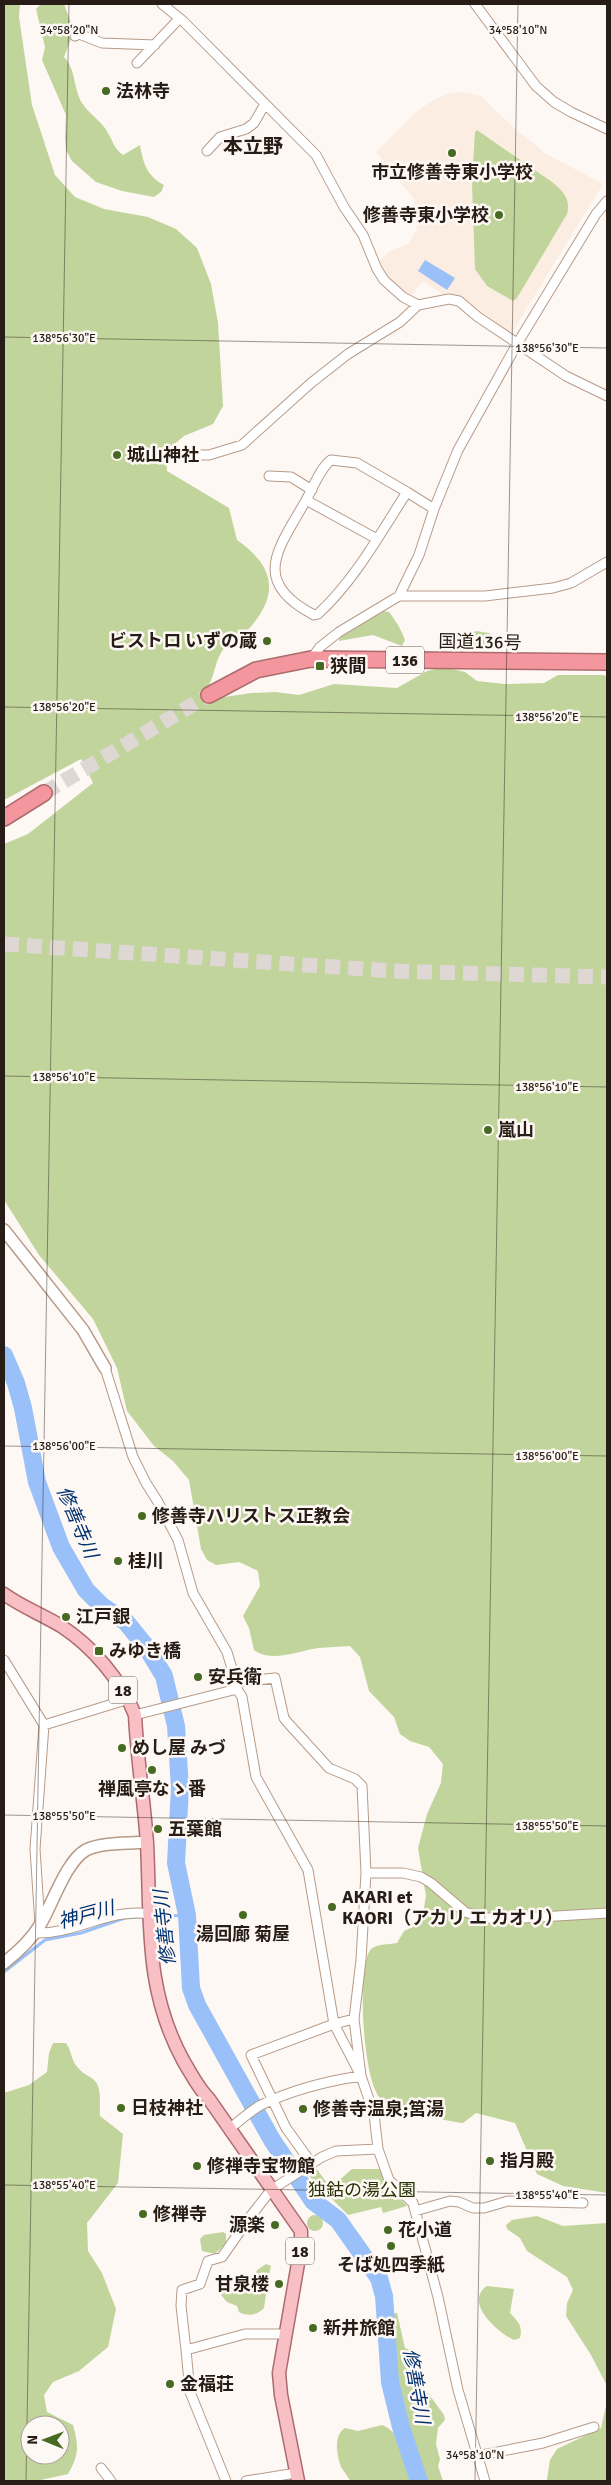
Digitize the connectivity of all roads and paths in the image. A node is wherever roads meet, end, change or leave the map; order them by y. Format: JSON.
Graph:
{"nodes":[{"id":1,"x":162,"y":4,"type":"edge"},
{"id":2,"x":475,"y":4,"type":"edge"},
{"id":3,"x":179,"y":19,"type":"junction"},
{"id":4,"x":75,"y":36,"type":"dead end"},
{"id":5,"x":155,"y":45,"type":"junction"},
{"id":6,"x":137,"y":63,"type":"dead end"},
{"id":7,"x":265,"y":104,"type":"junction"},
{"id":8,"x":607,"y":129,"type":"edge"},
{"id":9,"x":207,"y":151,"type":"dead end"},
{"id":10,"x":607,"y":201,"type":"edge"},
{"id":11,"x":418,"y":305,"type":"junction"},
{"id":12,"x":516,"y":344,"type":"junction"},
{"id":13,"x":607,"y":396,"type":"edge"},
{"id":14,"x":135,"y":455,"type":"dead end"},
{"id":15,"x":269,"y":476,"type":"dead end"},
{"id":16,"x":312,"y":490,"type":"junction"},
{"id":17,"x":407,"y":492,"type":"junction"},
{"id":18,"x":306,"y":500,"type":"junction"},
{"id":19,"x":434,"y":509,"type":"junction"},
{"id":20,"x":377,"y":539,"type":"junction"},
{"id":21,"x":607,"y":562,"type":"edge"},
{"id":22,"x":398,"y":596,"type":"junction"},
{"id":23,"x":311,"y":659,"type":"junction"},
{"id":24,"x":607,"y":662,"type":"edge"},
{"id":25,"x":209,"y":695,"type":"tunnel mouth"},
{"id":26,"x":44,"y":793,"type":"tunnel mouth"},
{"id":27,"x":4,"y":818,"type":"edge"},
{"id":28,"x":4,"y":1230,"type":"edge"},
{"id":29,"x":104,"y":1368,"type":"joint"},
{"id":30,"x":4,"y":1594,"type":"edge"},
{"id":31,"x":4,"y":1660,"type":"edge"},
{"id":32,"x":236,"y":1685,"type":"junction"},
{"id":33,"x":129,"y":1699,"type":"junction"},
{"id":34,"x":135,"y":1715,"type":"junction"},
{"id":35,"x":44,"y":1725,"type":"junction"},
{"id":36,"x":146,"y":1842,"type":"junction"},
{"id":37,"x":366,"y":1873,"type":"junction"},
{"id":38,"x":607,"y":1913,"type":"edge"},
{"id":39,"x":150,"y":1914,"type":"junction"},
{"id":40,"x":37,"y":1929,"type":"junction"},
{"id":41,"x":4,"y":1963,"type":"edge"},
{"id":42,"x":354,"y":2019,"type":"junction"},
{"id":43,"x":334,"y":2024,"type":"junction"},
{"id":44,"x":361,"y":2076,"type":"junction"},
{"id":45,"x":272,"y":2101,"type":"junction"},
{"id":46,"x":230,"y":2128,"type":"junction"},
{"id":47,"x":378,"y":2149,"type":"junction"},
{"id":48,"x":312,"y":2164,"type":"junction"},
{"id":49,"x":276,"y":2187,"type":"junction"},
{"id":50,"x":583,"y":2203,"type":"dead end"},
{"id":51,"x":415,"y":2211,"type":"junction"},
{"id":52,"x":286,"y":2334,"type":"junction"},
{"id":53,"x":186,"y":2350,"type":"junction"},
{"id":54,"x":594,"y":2427,"type":"dead end"},
{"id":55,"x":477,"y":2456,"type":"junction"},
{"id":56,"x":101,"y":2468,"type":"dead end"},
{"id":57,"x":297,"y":2477,"type":"edge"},
{"id":58,"x":111,"y":2481,"type":"edge"},
{"id":59,"x":226,"y":2481,"type":"edge"},
{"id":60,"x":251,"y":2481,"type":"edge"},
{"id":61,"x":485,"y":2481,"type":"edge"}],
"edges":[{"from":1,"to":3,"type":"street"},
{"from":2,"to":8,"type":"street"},
{"from":3,"to":5,"type":"street"},
{"from":3,"to":7,"type":"street"},
{"from":4,"to":5,"type":"street"},
{"from":5,"to":6,"type":"street"},
{"from":7,"to":9,"type":"street"},
{"from":7,"to":11,"type":"street"},
{"from":10,"to":12,"type":"street"},
{"from":11,"to":12,"type":"street"},
{"from":11,"to":14,"type":"street"},
{"from":12,"to":13,"type":"street"},
{"from":12,"to":19,"type":"street"},
{"from":15,"to":16,"type":"street"},
{"from":16,"to":17,"type":"street"},
{"from":16,"to":18,"type":"street"},
{"from":17,"to":19,"type":"street"},
{"from":17,"to":20,"type":"street"},
{"from":18,"to":20,"type":"street"},
{"from":18,"to":20,"type":"street"},
{"from":19,"to":22,"type":"street"},
{"from":21,"to":22,"type":"street"},
{"from":22,"to":23,"type":"street"},
{"from":23,"to":24,"type":"highway","name":"国道136号","number":"136"},
{"from":23,"to":25,"type":"highway","name":"国道136号","number":"136"},
{"from":26,"to":27,"type":"highway"},
{"from":28,"to":29,"type":"street"},
{"from":29,"to":32,"type":"street"},
{"from":30,"to":33,"type":"main road","number":"18"},
{"from":31,"to":35,"type":"street"},
{"from":32,"to":34,"type":"street"},
{"from":32,"to":37,"type":"street"},
{"from":32,"to":43,"type":"street"},
{"from":33,"to":34,"type":"main road","number":"18"},
{"from":33,"to":35,"type":"street"},
{"from":34,"to":36,"type":"main road","number":"18"},
{"from":35,"to":40,"type":"street"},
{"from":36,"to":39,"type":"main road","number":"18"},
{"from":36,"to":40,"type":"street"},
{"from":37,"to":38,"type":"street"},
{"from":37,"to":42,"type":"street"},
{"from":39,"to":40,"type":"street"},
{"from":39,"to":46,"type":"main road","number":"18"},
{"from":40,"to":41,"type":"street"},
{"from":42,"to":43,"type":"street"},
{"from":42,"to":44,"type":"street"},
{"from":43,"to":44,"type":"street"},
{"from":43,"to":45,"type":"street"},
{"from":44,"to":45,"type":"street"},
{"from":44,"to":47,"type":"street"},
{"from":45,"to":46,"type":"street"},
{"from":45,"to":48,"type":"street"},
{"from":46,"to":49,"type":"main road","number":"18"},
{"from":47,"to":48,"type":"street"},
{"from":47,"to":51,"type":"street"},
{"from":48,"to":49,"type":"street"},
{"from":49,"to":52,"type":"main road","number":"18"},
{"from":49,"to":53,"type":"street"},
{"from":50,"to":51,"type":"street"},
{"from":51,"to":55,"type":"street"},
{"from":52,"to":53,"type":"street"},
{"from":52,"to":57,"type":"main road","number":"18"},
{"from":53,"to":59,"type":"street"},
{"from":54,"to":55,"type":"street"},
{"from":55,"to":61,"type":"street"},
{"from":56,"to":58,"type":"street"},
{"from":57,"to":60,"type":"street"}]}
